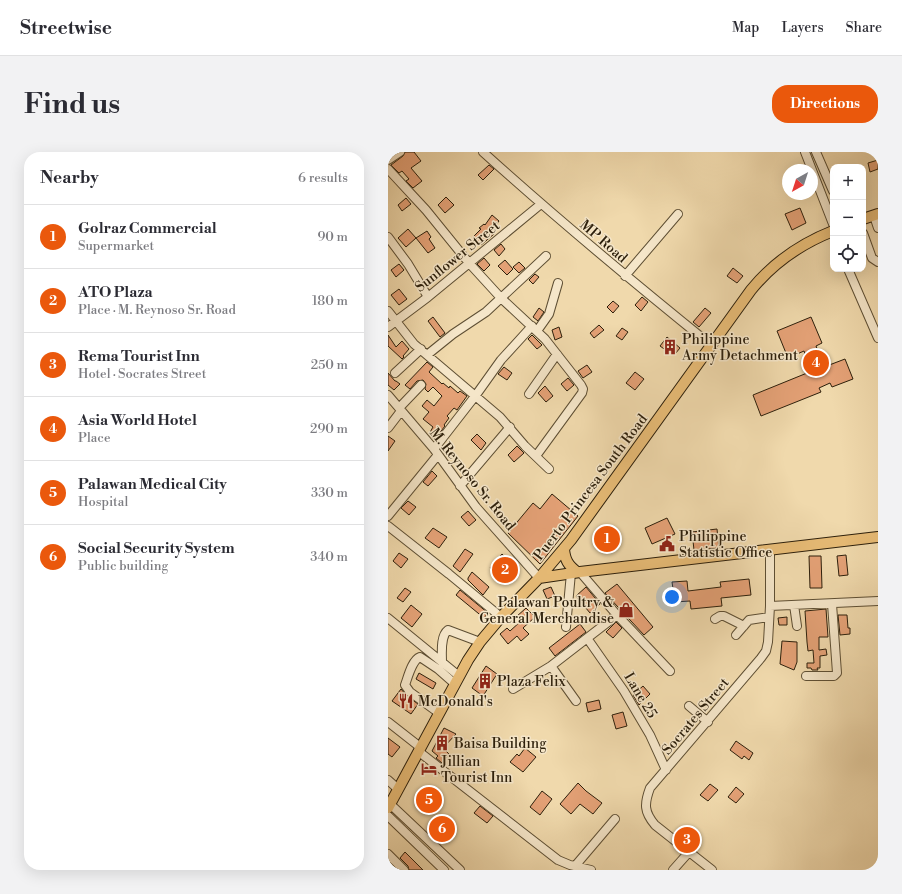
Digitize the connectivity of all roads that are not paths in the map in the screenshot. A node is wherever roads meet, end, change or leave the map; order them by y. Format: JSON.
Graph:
{"nodes":[{"id":1,"x":400,"y":152,"type":"edge"},
{"id":2,"x":483,"y":152,"type":"edge"},
{"id":3,"x":805,"y":152,"type":"edge"},
{"id":4,"x":816,"y":152,"type":"edge"},
{"id":5,"x":388,"y":160,"type":"edge"},
{"id":6,"x":388,"y":169,"type":"edge"},
{"id":7,"x":830,"y":184,"type":"edge"},
{"id":8,"x":541,"y":204,"type":"junction"},
{"id":9,"x":678,"y":214,"type":"dead end"},
{"id":10,"x":876,"y":215,"type":"edge"},
{"id":11,"x":866,"y":218,"type":"edge"},
{"id":12,"x":830,"y":225,"type":"edge"},
{"id":13,"x":878,"y":228,"type":"edge"},
{"id":14,"x":830,"y":232,"type":"edge"},
{"id":15,"x":864,"y":236,"type":"edge"},
{"id":16,"x":388,"y":237,"type":"edge"},
{"id":17,"x":546,"y":256,"type":"dead end"},
{"id":18,"x":878,"y":262,"type":"edge"},
{"id":19,"x":469,"y":263,"type":"junction"},
{"id":20,"x":849,"y":272,"type":"edge"},
{"id":21,"x":625,"y":276,"type":"junction"},
{"id":22,"x":558,"y":283,"type":"dead end"},
{"id":23,"x":428,"y":297,"type":"junction"},
{"id":24,"x":501,"y":298,"type":"junction"},
{"id":25,"x":388,"y":311,"type":"edge"},
{"id":26,"x":396,"y":322,"type":"junction"},
{"id":27,"x":388,"y":328,"type":"edge"},
{"id":28,"x":535,"y":329,"type":"junction"},
{"id":29,"x":878,"y":338,"type":"edge"},
{"id":30,"x":711,"y":345,"type":"junction"},
{"id":31,"x":421,"y":349,"type":"junction"},
{"id":32,"x":557,"y":354,"type":"junction"},
{"id":33,"x":428,"y":355,"type":"junction"},
{"id":34,"x":395,"y":373,"type":"dead end"},
{"id":35,"x":421,"y":385,"type":"dead end"},
{"id":36,"x":529,"y":394,"type":"dead end"},
{"id":37,"x":388,"y":395,"type":"edge"},
{"id":38,"x":476,"y":395,"type":"junction"},
{"id":39,"x":400,"y":410,"type":"junction"},
{"id":40,"x":510,"y":427,"type":"junction"},
{"id":41,"x":388,"y":428,"type":"edge"},
{"id":42,"x":436,"y":453,"type":"junction"},
{"id":43,"x":536,"y":456,"type":"junction"},
{"id":44,"x":549,"y":469,"type":"dead end"},
{"id":45,"x":460,"y":486,"type":"junction"},
{"id":46,"x":388,"y":516,"type":"edge"},
{"id":47,"x":388,"y":526,"type":"edge"},
{"id":48,"x":878,"y":537,"type":"edge"},
{"id":49,"x":564,"y":549,"type":"junction"},
{"id":50,"x":770,"y":549,"type":"junction"},
{"id":51,"x":576,"y":572,"type":"junction"},
{"id":52,"x":539,"y":578,"type":"junction"},
{"id":53,"x":878,"y":601,"type":"edge"},
{"id":54,"x":832,"y":604,"type":"junction"},
{"id":55,"x":794,"y":605,"type":"junction"},
{"id":56,"x":770,"y":606,"type":"junction"},
{"id":57,"x":617,"y":615,"type":"junction"},
{"id":58,"x":501,"y":617,"type":"junction"},
{"id":59,"x":769,"y":617,"type":"junction"},
{"id":60,"x":388,"y":618,"type":"edge"},
{"id":61,"x":715,"y":619,"type":"dead end"},
{"id":62,"x":744,"y":626,"type":"junction"},
{"id":63,"x":797,"y":626,"type":"dead end"},
{"id":64,"x":566,"y":627,"type":"dead end"},
{"id":65,"x":736,"y":635,"type":"dead end"},
{"id":66,"x":587,"y":638,"type":"junction"},
{"id":67,"x":480,"y":642,"type":"junction"},
{"id":68,"x":425,"y":649,"type":"junction"},
{"id":69,"x":420,"y":657,"type":"junction"},
{"id":70,"x":442,"y":662,"type":"junction"},
{"id":71,"x":551,"y":666,"type":"junction"},
{"id":72,"x":670,"y":671,"type":"dead end"},
{"id":73,"x":806,"y":676,"type":"dead end"},
{"id":74,"x":457,"y":680,"type":"junction"},
{"id":75,"x":513,"y":689,"type":"dead end"},
{"id":76,"x":576,"y":701,"type":"dead end"},
{"id":77,"x":689,"y":706,"type":"dead end"},
{"id":78,"x":439,"y":714,"type":"junction"},
{"id":79,"x":388,"y":722,"type":"edge"},
{"id":80,"x":708,"y":722,"type":"junction"},
{"id":81,"x":419,"y":749,"type":"junction"},
{"id":82,"x":666,"y":770,"type":"junction"},
{"id":83,"x":388,"y":780,"type":"edge"},
{"id":84,"x":398,"y":788,"type":"junction"},
{"id":85,"x":389,"y":806,"type":"edge"},
{"id":86,"x":388,"y":816,"type":"edge"},
{"id":87,"x":615,"y":819,"type":"dead end"},
{"id":88,"x":689,"y":852,"type":"junction"},
{"id":89,"x":388,"y":854,"type":"edge"},
{"id":90,"x":575,"y":866,"type":"junction"},
{"id":91,"x":404,"y":870,"type":"edge"},
{"id":92,"x":444,"y":870,"type":"edge"},
{"id":93,"x":460,"y":870,"type":"edge"},
{"id":94,"x":591,"y":870,"type":"edge"},
{"id":95,"x":673,"y":870,"type":"edge"},
{"id":96,"x":712,"y":870,"type":"edge"}],
"edges":[{"from":1,"to":5,"type":"street"},
{"from":2,"to":8,"type":"street","name":"MP Road"},
{"from":3,"to":12,"type":"street"},
{"from":4,"to":7,"type":"street"},
{"from":6,"to":19,"type":"street"},
{"from":8,"to":19,"type":"street","name":"Sunflower Street"},
{"from":8,"to":21,"type":"street","name":"MP Road"},
{"from":9,"to":21,"type":"street"},
{"from":10,"to":11,"type":"main road"},
{"from":10,"to":13,"type":"street"},
{"from":14,"to":30,"type":"main road","name":"Puerto Princesa South Road"},
{"from":15,"to":18,"type":"street"},
{"from":16,"to":23,"type":"street"},
{"from":17,"to":24,"type":"street"},
{"from":19,"to":23,"type":"street","name":"Sunflower Street"},
{"from":19,"to":24,"type":"street"},
{"from":20,"to":29,"type":"street"},
{"from":21,"to":30,"type":"street","name":"MP Road"},
{"from":22,"to":28,"type":"street"},
{"from":23,"to":26,"type":"street","name":"Sunflower Street"},
{"from":24,"to":28,"type":"street"},
{"from":24,"to":33,"type":"street"},
{"from":25,"to":26,"type":"street"},
{"from":26,"to":27,"type":"street","name":"Sunflower Street"},
{"from":26,"to":31,"type":"street"},
{"from":28,"to":32,"type":"street"},
{"from":28,"to":38,"type":"street"},
{"from":30,"to":49,"type":"main road","name":"Puerto Princesa South Road"},
{"from":31,"to":33,"type":"street"},
{"from":31,"to":34,"type":"street"},
{"from":32,"to":36,"type":"street"},
{"from":32,"to":43,"type":"street"},
{"from":33,"to":38,"type":"street"},
{"from":35,"to":39,"type":"street"},
{"from":37,"to":39,"type":"street","name":"M. Reynoso Sr. Road"},
{"from":38,"to":40,"type":"street"},
{"from":38,"to":42,"type":"street"},
{"from":39,"to":41,"type":"street"},
{"from":39,"to":42,"type":"street","name":"M. Reynoso Sr. Road"},
{"from":40,"to":43,"type":"street"},
{"from":40,"to":45,"type":"street"},
{"from":42,"to":45,"type":"street","name":"M. Reynoso Sr. Road"},
{"from":42,"to":46,"type":"street"},
{"from":43,"to":44,"type":"street"},
{"from":45,"to":52,"type":"street","name":"M. Reynoso Sr. Road"},
{"from":47,"to":58,"type":"street"},
{"from":48,"to":50,"type":"main road"},
{"from":49,"to":51,"type":"main road"},
{"from":49,"to":52,"type":"main road","name":"Puerto Princesa South Road"},
{"from":50,"to":51,"type":"main road"},
{"from":50,"to":56,"type":"street","name":"Socrates Street"},
{"from":51,"to":52,"type":"main road"},
{"from":51,"to":57,"type":"street"},
{"from":51,"to":64,"type":"street"},
{"from":52,"to":58,"type":"main road","name":"Puerto Princesa South Road"},
{"from":53,"to":54,"type":"street"},
{"from":54,"to":55,"type":"street"},
{"from":54,"to":73,"type":"street"},
{"from":55,"to":56,"type":"street"},
{"from":55,"to":63,"type":"street"},
{"from":56,"to":59,"type":"street","name":"Socrates Street"},
{"from":57,"to":66,"type":"street"},
{"from":57,"to":72,"type":"street"},
{"from":58,"to":67,"type":"main road","name":"Puerto Princesa South Road"},
{"from":59,"to":62,"type":"street"},
{"from":59,"to":80,"type":"street","name":"Socrates Street"},
{"from":60,"to":68,"type":"street"},
{"from":61,"to":62,"type":"street"},
{"from":62,"to":65,"type":"street"},
{"from":66,"to":71,"type":"street"},
{"from":66,"to":82,"type":"street","name":"Lane 25"},
{"from":67,"to":70,"type":"street"},
{"from":67,"to":74,"type":"main road","name":"Puerto Princesa South Road"},
{"from":68,"to":69,"type":"street"},
{"from":68,"to":70,"type":"street"},
{"from":69,"to":74,"type":"street"},
{"from":69,"to":78,"type":"street"},
{"from":70,"to":74,"type":"street"},
{"from":71,"to":75,"type":"street"},
{"from":71,"to":76,"type":"street"},
{"from":74,"to":78,"type":"main road","name":"Puerto Princesa South Road"},
{"from":77,"to":80,"type":"street"},
{"from":78,"to":81,"type":"main road","name":"Puerto Princesa South Road"},
{"from":79,"to":81,"type":"street"},
{"from":80,"to":82,"type":"street","name":"Socrates Street"},
{"from":81,"to":84,"type":"main road","name":"Puerto Princesa South Road"},
{"from":81,"to":90,"type":"street"},
{"from":82,"to":88,"type":"street","name":"Socrates Street"},
{"from":83,"to":84,"type":"street"},
{"from":84,"to":85,"type":"main road","name":"Puerto Princesa South Road"},
{"from":85,"to":93,"type":"street"},
{"from":86,"to":92,"type":"street"},
{"from":87,"to":90,"type":"street"},
{"from":88,"to":95,"type":"street"},
{"from":88,"to":96,"type":"street","name":"Socrates Street"},
{"from":89,"to":91,"type":"street"},
{"from":90,"to":94,"type":"street"}]}
